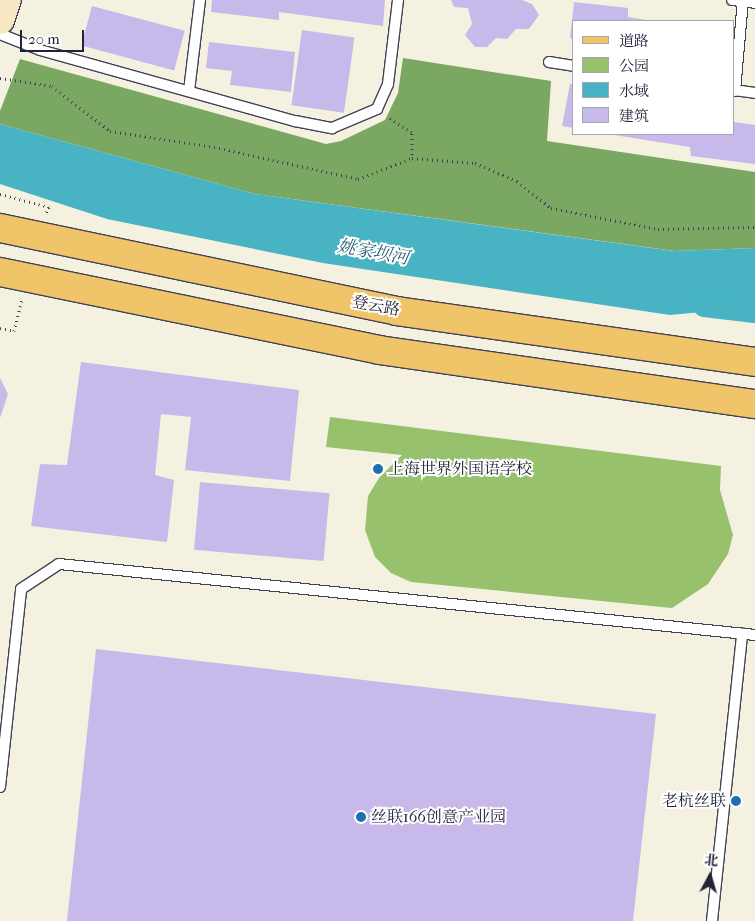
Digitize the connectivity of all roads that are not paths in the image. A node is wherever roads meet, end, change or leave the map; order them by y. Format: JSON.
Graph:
{"nodes":[{"id":1,"x":7,"y":0,"type":"edge"},
{"id":2,"x":200,"y":0,"type":"edge"},
{"id":3,"x":398,"y":0,"type":"edge"},
{"id":4,"x":732,"y":0,"type":"edge"},
{"id":5,"x":742,"y":1,"type":"edge"},
{"id":6,"x":755,"y":3,"type":"edge"},
{"id":7,"x":0,"y":20,"type":"edge"},
{"id":8,"x":0,"y":34,"type":"edge"},
{"id":9,"x":549,"y":62,"type":"dead end"},
{"id":10,"x":572,"y":66,"type":"edge"},
{"id":11,"x":735,"y":90,"type":"edge"},
{"id":12,"x":189,"y":91,"type":"junction"},
{"id":13,"x":755,"y":94,"type":"edge"},
{"id":14,"x":0,"y":228,"type":"edge"},
{"id":15,"x":0,"y":272,"type":"edge"},
{"id":16,"x":755,"y":362,"type":"edge"},
{"id":17,"x":755,"y":404,"type":"edge"},
{"id":18,"x":742,"y":634,"type":"junction"},
{"id":19,"x":755,"y":635,"type":"edge"},
{"id":20,"x":0,"y":787,"type":"edge"},
{"id":21,"x":712,"y":921,"type":"edge"}],
"edges":[{"from":1,"to":7,"type":"main road"},
{"from":2,"to":12,"type":"lane"},
{"from":3,"to":12,"type":"lane"},
{"from":4,"to":5,"type":"lane"},
{"from":5,"to":6,"type":"lane"},
{"from":5,"to":11,"type":"lane"},
{"from":8,"to":12,"type":"lane"},
{"from":9,"to":10,"type":"lane"},
{"from":11,"to":13,"type":"lane"},
{"from":14,"to":16,"type":"main road","name":"登云路"},
{"from":15,"to":17,"type":"main road"},
{"from":18,"to":19,"type":"lane"},
{"from":18,"to":20,"type":"lane"},
{"from":18,"to":21,"type":"lane"}]}
